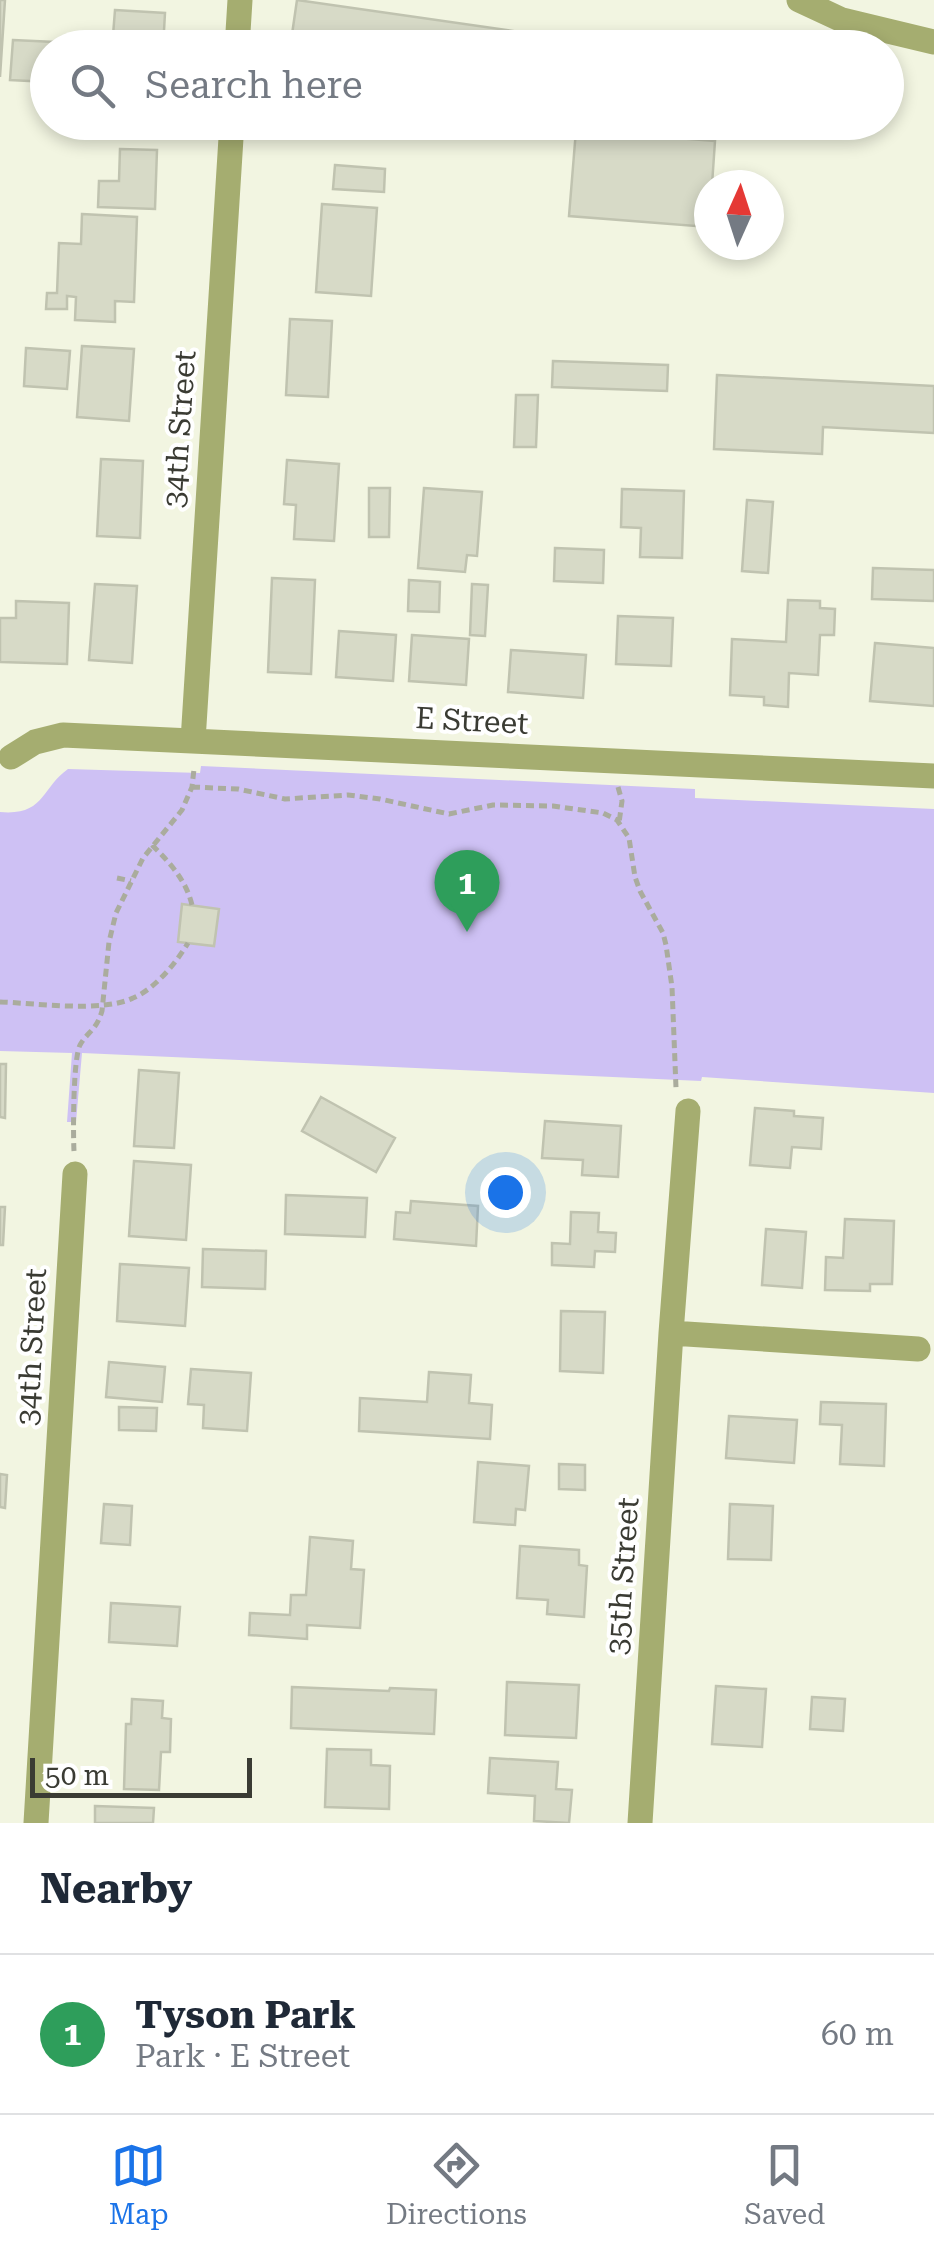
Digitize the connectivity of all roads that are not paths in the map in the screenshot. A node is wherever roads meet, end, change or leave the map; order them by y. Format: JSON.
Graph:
{"nodes":[{"id":1,"x":240,"y":0,"type":"edge"},
{"id":2,"x":800,"y":0,"type":"edge"},
{"id":3,"x":238,"y":30,"type":"edge"},
{"id":4,"x":884,"y":30,"type":"edge"},
{"id":5,"x":904,"y":35,"type":"edge"},
{"id":6,"x":934,"y":42,"type":"edge"},
{"id":7,"x":231,"y":140,"type":"edge"},
{"id":8,"x":194,"y":740,"type":"junction"},
{"id":9,"x":11,"y":756,"type":"dead end"},
{"id":10,"x":934,"y":776,"type":"edge"},
{"id":11,"x":682,"y":1102,"type":"road end"},
{"id":12,"x":75,"y":1174,"type":"road end"},
{"id":13,"x":670,"y":1333,"type":"junction"},
{"id":14,"x":918,"y":1349,"type":"dead end"},
{"id":15,"x":36,"y":1823,"type":"edge"},
{"id":16,"x":640,"y":1823,"type":"edge"}],
"edges":[{"from":1,"to":3,"type":"street"},
{"from":2,"to":4,"type":"street"},
{"from":5,"to":6,"type":"street"},
{"from":7,"to":8,"type":"street","name":"34th Street"},
{"from":8,"to":9,"type":"street","name":"E Street"},
{"from":8,"to":10,"type":"street","name":"E Street"},
{"from":11,"to":13,"type":"street","name":"35th Street"},
{"from":12,"to":15,"type":"street","name":"34th Street"},
{"from":13,"to":14,"type":"street"},
{"from":13,"to":16,"type":"street","name":"35th Street"}]}
